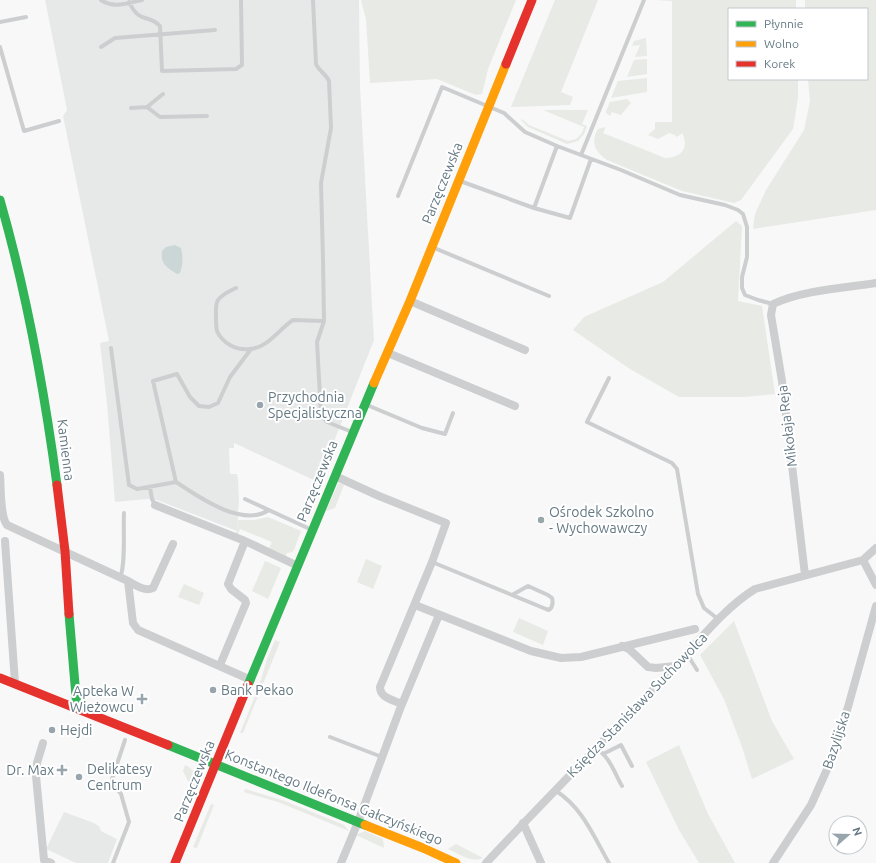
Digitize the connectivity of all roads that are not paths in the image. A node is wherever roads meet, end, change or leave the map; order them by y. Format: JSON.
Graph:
{"nodes":[{"id":1,"x":100,"y":0,"type":"edge"},
{"id":2,"x":142,"y":0,"type":"edge"},
{"id":3,"x":241,"y":0,"type":"edge"},
{"id":4,"x":312,"y":0,"type":"edge"},
{"id":5,"x":532,"y":0,"type":"edge"},
{"id":6,"x":644,"y":0,"type":"edge"},
{"id":7,"x":129,"y":2,"type":"junction"},
{"id":8,"x":26,"y":16,"type":"dead end"},
{"id":9,"x":0,"y":22,"type":"edge"},
{"id":10,"x":215,"y":30,"type":"dead end"},
{"id":11,"x":162,"y":35,"type":"junction"},
{"id":12,"x":0,"y":47,"type":"edge"},
{"id":13,"x":101,"y":47,"type":"dead end"},
{"id":14,"x":163,"y":94,"type":"dead end"},
{"id":15,"x":489,"y":106,"type":"junction"},
{"id":16,"x":147,"y":107,"type":"junction"},
{"id":17,"x":130,"y":108,"type":"dead end"},
{"id":18,"x":208,"y":116,"type":"dead end"},
{"id":19,"x":59,"y":120,"type":"dead end"},
{"id":20,"x":557,"y":146,"type":"junction"},
{"id":21,"x":582,"y":155,"type":"junction"},
{"id":22,"x":591,"y":158,"type":"junction"},
{"id":23,"x":458,"y":180,"type":"junction"},
{"id":24,"x":398,"y":196,"type":"dead end"},
{"id":25,"x":0,"y":200,"type":"edge"},
{"id":26,"x":534,"y":208,"type":"junction"},
{"id":27,"x":432,"y":247,"type":"junction"},
{"id":28,"x":876,"y":283,"type":"edge"},
{"id":29,"x":236,"y":288,"type":"dead end"},
{"id":30,"x":549,"y":296,"type":"dead end"},
{"id":31,"x":410,"y":301,"type":"junction"},
{"id":32,"x":773,"y":304,"type":"junction"},
{"id":33,"x":324,"y":321,"type":"junction"},
{"id":34,"x":112,"y":348,"type":"dead end"},
{"id":35,"x":251,"y":350,"type":"junction"},
{"id":36,"x":525,"y":350,"type":"dead end"},
{"id":37,"x":388,"y":353,"type":"junction"},
{"id":38,"x":609,"y":378,"type":"dead end"},
{"id":39,"x":364,"y":404,"type":"junction"},
{"id":40,"x":515,"y":406,"type":"dead end"},
{"id":41,"x":453,"y":413,"type":"dead end"},
{"id":42,"x":353,"y":432,"type":"junction"},
{"id":43,"x":0,"y":475,"type":"edge"},
{"id":44,"x":335,"y":476,"type":"junction"},
{"id":45,"x":176,"y":482,"type":"junction"},
{"id":46,"x":150,"y":487,"type":"junction"},
{"id":47,"x":245,"y":499,"type":"dead end"},
{"id":48,"x":155,"y":505,"type":"joint"},
{"id":49,"x":269,"y":510,"type":"junction"},
{"id":50,"x":124,"y":513,"type":"dead end"},
{"id":51,"x":3,"y":523,"type":"edge"},
{"id":52,"x":313,"y":530,"type":"junction"},
{"id":53,"x":5,"y":541,"type":"dead end"},
{"id":54,"x":245,"y":542,"type":"junction"},
{"id":55,"x":173,"y":544,"type":"dead end"},
{"id":56,"x":876,"y":548,"type":"edge"},
{"id":57,"x":65,"y":552,"type":"junction"},
{"id":58,"x":863,"y":560,"type":"junction"},
{"id":59,"x":432,"y":562,"type":"junction"},
{"id":60,"x":298,"y":566,"type":"junction"},
{"id":61,"x":805,"y":575,"type":"junction"},
{"id":62,"x":124,"y":580,"type":"junction"},
{"id":63,"x":876,"y":585,"type":"edge"},
{"id":64,"x":512,"y":595,"type":"junction"},
{"id":65,"x":415,"y":605,"type":"junction"},
{"id":66,"x":876,"y":606,"type":"edge"},
{"id":67,"x":439,"y":615,"type":"junction"},
{"id":68,"x":719,"y":619,"type":"junction"},
{"id":69,"x":694,"y":629,"type":"dead end"},
{"id":70,"x":622,"y":646,"type":"junction"},
{"id":71,"x":687,"y":654,"type":"junction"},
{"id":72,"x":220,"y":665,"type":"junction"},
{"id":73,"x":675,"y":666,"type":"junction"},
{"id":74,"x":697,"y":670,"type":"dead end"},
{"id":75,"x":0,"y":678,"type":"edge"},
{"id":76,"x":251,"y":680,"type":"junction"},
{"id":77,"x":15,"y":683,"type":"junction"},
{"id":78,"x":402,"y":704,"type":"junction"},
{"id":79,"x":77,"y":708,"type":"junction"},
{"id":80,"x":330,"y":737,"type":"dead end"},
{"id":81,"x":125,"y":740,"type":"dead end"},
{"id":82,"x":43,"y":743,"type":"dead end"},
{"id":83,"x":599,"y":751,"type":"junction"},
{"id":84,"x":382,"y":757,"type":"junction"},
{"id":85,"x":216,"y":765,"type":"junction"},
{"id":86,"x":632,"y":766,"type":"dead end"},
{"id":87,"x":622,"y":786,"type":"dead end"},
{"id":88,"x":556,"y":791,"type":"junction"},
{"id":89,"x":358,"y":822,"type":"junction"},
{"id":90,"x":524,"y":823,"type":"junction"},
{"id":91,"x":46,"y":862,"type":"edge"},
{"id":92,"x":113,"y":863,"type":"edge"},
{"id":93,"x":175,"y":863,"type":"edge"},
{"id":94,"x":342,"y":863,"type":"edge"},
{"id":95,"x":456,"y":863,"type":"edge"},
{"id":96,"x":486,"y":863,"type":"edge"},
{"id":97,"x":541,"y":863,"type":"edge"},
{"id":98,"x":609,"y":863,"type":"edge"},
{"id":99,"x":773,"y":863,"type":"edge"}],
"edges":[{"from":1,"to":7,"type":"lane"},
{"from":2,"to":7,"type":"lane"},
{"from":3,"to":11,"type":"lane"},
{"from":4,"to":33,"type":"lane"},
{"from":5,"to":15,"type":"street","name":"Parzęczewska"},
{"from":6,"to":21,"type":"lane"},
{"from":7,"to":11,"type":"lane"},
{"from":8,"to":9,"type":"lane"},
{"from":10,"to":11,"type":"lane"},
{"from":11,"to":13,"type":"lane"},
{"from":12,"to":19,"type":"lane"},
{"from":14,"to":16,"type":"lane"},
{"from":15,"to":20,"type":"lane"},
{"from":15,"to":23,"type":"street","name":"Parzęczewska"},
{"from":15,"to":24,"type":"lane"},
{"from":16,"to":17,"type":"lane"},
{"from":16,"to":18,"type":"lane"},
{"from":20,"to":21,"type":"lane"},
{"from":20,"to":26,"type":"lane"},
{"from":21,"to":22,"type":"lane"},
{"from":22,"to":26,"type":"lane"},
{"from":22,"to":32,"type":"lane"},
{"from":23,"to":26,"type":"lane"},
{"from":23,"to":27,"type":"street","name":"Parzęczewska"},
{"from":25,"to":57,"type":"street","name":"Kamienna"},
{"from":27,"to":30,"type":"lane"},
{"from":27,"to":31,"type":"street","name":"Parzęczewska"},
{"from":28,"to":32,"type":"street"},
{"from":29,"to":35,"type":"lane"},
{"from":31,"to":36,"type":"street"},
{"from":31,"to":37,"type":"street","name":"Parzęczewska"},
{"from":32,"to":61,"type":"street","name":"Mikołaja Reja"},
{"from":33,"to":35,"type":"lane"},
{"from":33,"to":42,"type":"lane"},
{"from":34,"to":46,"type":"lane"},
{"from":35,"to":45,"type":"lane"},
{"from":37,"to":39,"type":"street","name":"Parzęczewska"},
{"from":37,"to":40,"type":"street"},
{"from":38,"to":68,"type":"lane"},
{"from":39,"to":41,"type":"lane"},
{"from":39,"to":42,"type":"street","name":"Parzęczewska"},
{"from":42,"to":44,"type":"street","name":"Parzęczewska"},
{"from":43,"to":51,"type":"street"},
{"from":44,"to":52,"type":"street","name":"Parzęczewska"},
{"from":44,"to":59,"type":"street"},
{"from":45,"to":46,"type":"lane"},
{"from":45,"to":49,"type":"lane"},
{"from":46,"to":48,"type":"lane"},
{"from":47,"to":49,"type":"lane"},
{"from":48,"to":54,"type":"street"},
{"from":49,"to":52,"type":"lane"},
{"from":50,"to":62,"type":"lane"},
{"from":51,"to":57,"type":"street"},
{"from":52,"to":60,"type":"street","name":"Parzęczewska"},
{"from":53,"to":77,"type":"street"},
{"from":54,"to":60,"type":"street"},
{"from":54,"to":72,"type":"street"},
{"from":55,"to":62,"type":"street"},
{"from":56,"to":58,"type":"street"},
{"from":57,"to":62,"type":"street"},
{"from":57,"to":79,"type":"street","name":"Kamienna"},
{"from":58,"to":61,"type":"street"},
{"from":58,"to":63,"type":"street"},
{"from":59,"to":64,"type":"lane"},
{"from":59,"to":65,"type":"street"},
{"from":60,"to":76,"type":"street","name":"Parzęczewska"},
{"from":61,"to":68,"type":"street","name":"Księdza Stanisława Suchowolca"},
{"from":62,"to":72,"type":"street"},
{"from":64,"to":64,"type":"lane"},
{"from":65,"to":67,"type":"street"},
{"from":65,"to":78,"type":"street"},
{"from":66,"to":99,"type":"street","name":"Bazylijska"},
{"from":67,"to":70,"type":"street"},
{"from":67,"to":78,"type":"street"},
{"from":68,"to":71,"type":"street","name":"Księdza Stanisława Suchowolca"},
{"from":69,"to":70,"type":"street"},
{"from":70,"to":73,"type":"street"},
{"from":71,"to":73,"type":"street","name":"Księdza Stanisława Suchowolca"},
{"from":71,"to":74,"type":"lane"},
{"from":72,"to":76,"type":"street"},
{"from":73,"to":83,"type":"street","name":"Księdza Stanisława Suchowolca"},
{"from":75,"to":77,"type":"street","name":"Konstantego Ildefonsa Gałczyńskiego"},
{"from":76,"to":85,"type":"street","name":"Parzęczewska"},
{"from":77,"to":79,"type":"street","name":"Konstantego Ildefonsa Gałczyńskiego"},
{"from":78,"to":84,"type":"street"},
{"from":79,"to":85,"type":"street","name":"Konstantego Ildefonsa Gałczyńskiego"},
{"from":80,"to":84,"type":"lane"},
{"from":81,"to":92,"type":"lane"},
{"from":82,"to":91,"type":"street"},
{"from":83,"to":86,"type":"lane"},
{"from":83,"to":87,"type":"lane"},
{"from":83,"to":88,"type":"street","name":"Księdza Stanisława Suchowolca"},
{"from":84,"to":89,"type":"street"},
{"from":85,"to":89,"type":"street","name":"Konstantego Ildefonsa Gałczyńskiego"},
{"from":85,"to":93,"type":"street","name":"Parzęczewska"},
{"from":88,"to":90,"type":"street","name":"Księdza Stanisława Suchowolca"},
{"from":88,"to":98,"type":"lane"},
{"from":89,"to":94,"type":"street"},
{"from":89,"to":95,"type":"street","name":"Konstantego Ildefonsa Gałczyńskiego"},
{"from":90,"to":96,"type":"street","name":"Księdza Stanisława Suchowolca"},
{"from":90,"to":97,"type":"street"}]}
